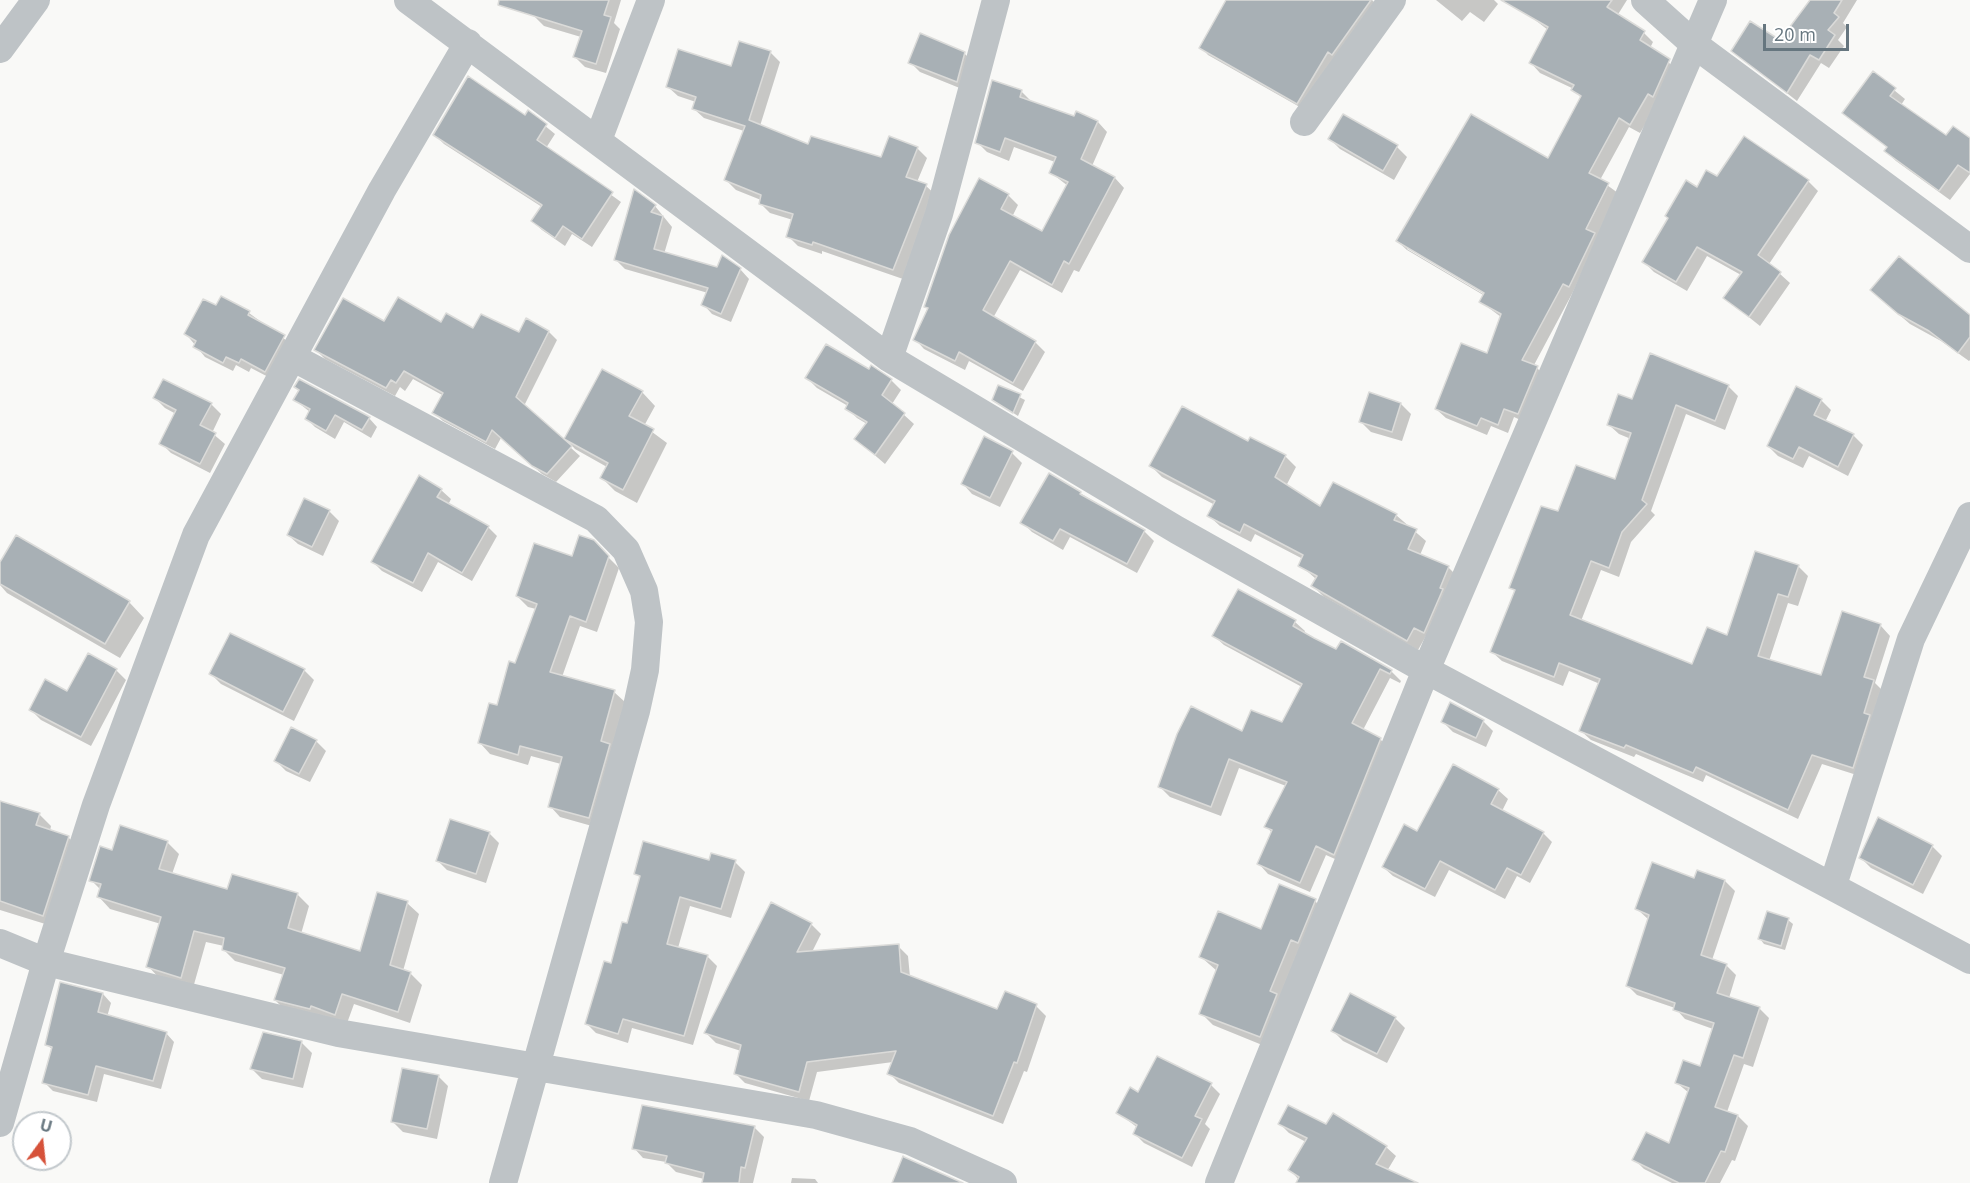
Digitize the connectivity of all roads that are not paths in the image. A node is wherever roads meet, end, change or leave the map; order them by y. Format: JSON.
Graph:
{"nodes":[{"id":1,"x":36,"y":0,"type":"edge"},
{"id":2,"x":408,"y":0,"type":"edge"},
{"id":3,"x":651,"y":0,"type":"edge"},
{"id":4,"x":996,"y":0,"type":"edge"},
{"id":5,"x":1392,"y":0,"type":"edge"},
{"id":6,"x":1645,"y":0,"type":"edge"},
{"id":7,"x":1713,"y":0,"type":"edge"},
{"id":8,"x":468,"y":43,"type":"junction"},
{"id":9,"x":1695,"y":45,"type":"junction"},
{"id":10,"x":0,"y":49,"type":"edge"},
{"id":11,"x":1304,"y":122,"type":"dead end"},
{"id":12,"x":598,"y":140,"type":"junction"},
{"id":13,"x":1970,"y":249,"type":"edge"},
{"id":14,"x":292,"y":357,"type":"junction"},
{"id":15,"x":889,"y":358,"type":"junction"},
{"id":16,"x":1970,"y":516,"type":"edge"},
{"id":17,"x":1426,"y":670,"type":"junction"},
{"id":18,"x":1833,"y":885,"type":"junction"},
{"id":19,"x":0,"y":943,"type":"edge"},
{"id":20,"x":1970,"y":960,"type":"edge"},
{"id":21,"x":46,"y":963,"type":"junction"},
{"id":22,"x":536,"y":1067,"type":"junction"},
{"id":23,"x":0,"y":1123,"type":"edge"},
{"id":24,"x":502,"y":1183,"type":"edge"},
{"id":25,"x":1003,"y":1183,"type":"edge"},
{"id":26,"x":1219,"y":1183,"type":"edge"}],
"edges":[{"from":1,"to":10,"type":"street"},
{"from":2,"to":8,"type":"street"},
{"from":3,"to":12,"type":"street"},
{"from":4,"to":15,"type":"street"},
{"from":5,"to":11,"type":"street"},
{"from":6,"to":9,"type":"street"},
{"from":7,"to":9,"type":"street"},
{"from":8,"to":12,"type":"street"},
{"from":8,"to":14,"type":"street"},
{"from":9,"to":13,"type":"street"},
{"from":9,"to":17,"type":"street"},
{"from":12,"to":15,"type":"street"},
{"from":14,"to":21,"type":"street"},
{"from":14,"to":22,"type":"street"},
{"from":15,"to":17,"type":"street"},
{"from":16,"to":18,"type":"street"},
{"from":17,"to":18,"type":"street"},
{"from":17,"to":26,"type":"street"},
{"from":18,"to":20,"type":"street"},
{"from":19,"to":21,"type":"street"},
{"from":21,"to":22,"type":"street"},
{"from":21,"to":23,"type":"street"},
{"from":22,"to":24,"type":"street"},
{"from":22,"to":25,"type":"street"}]}
